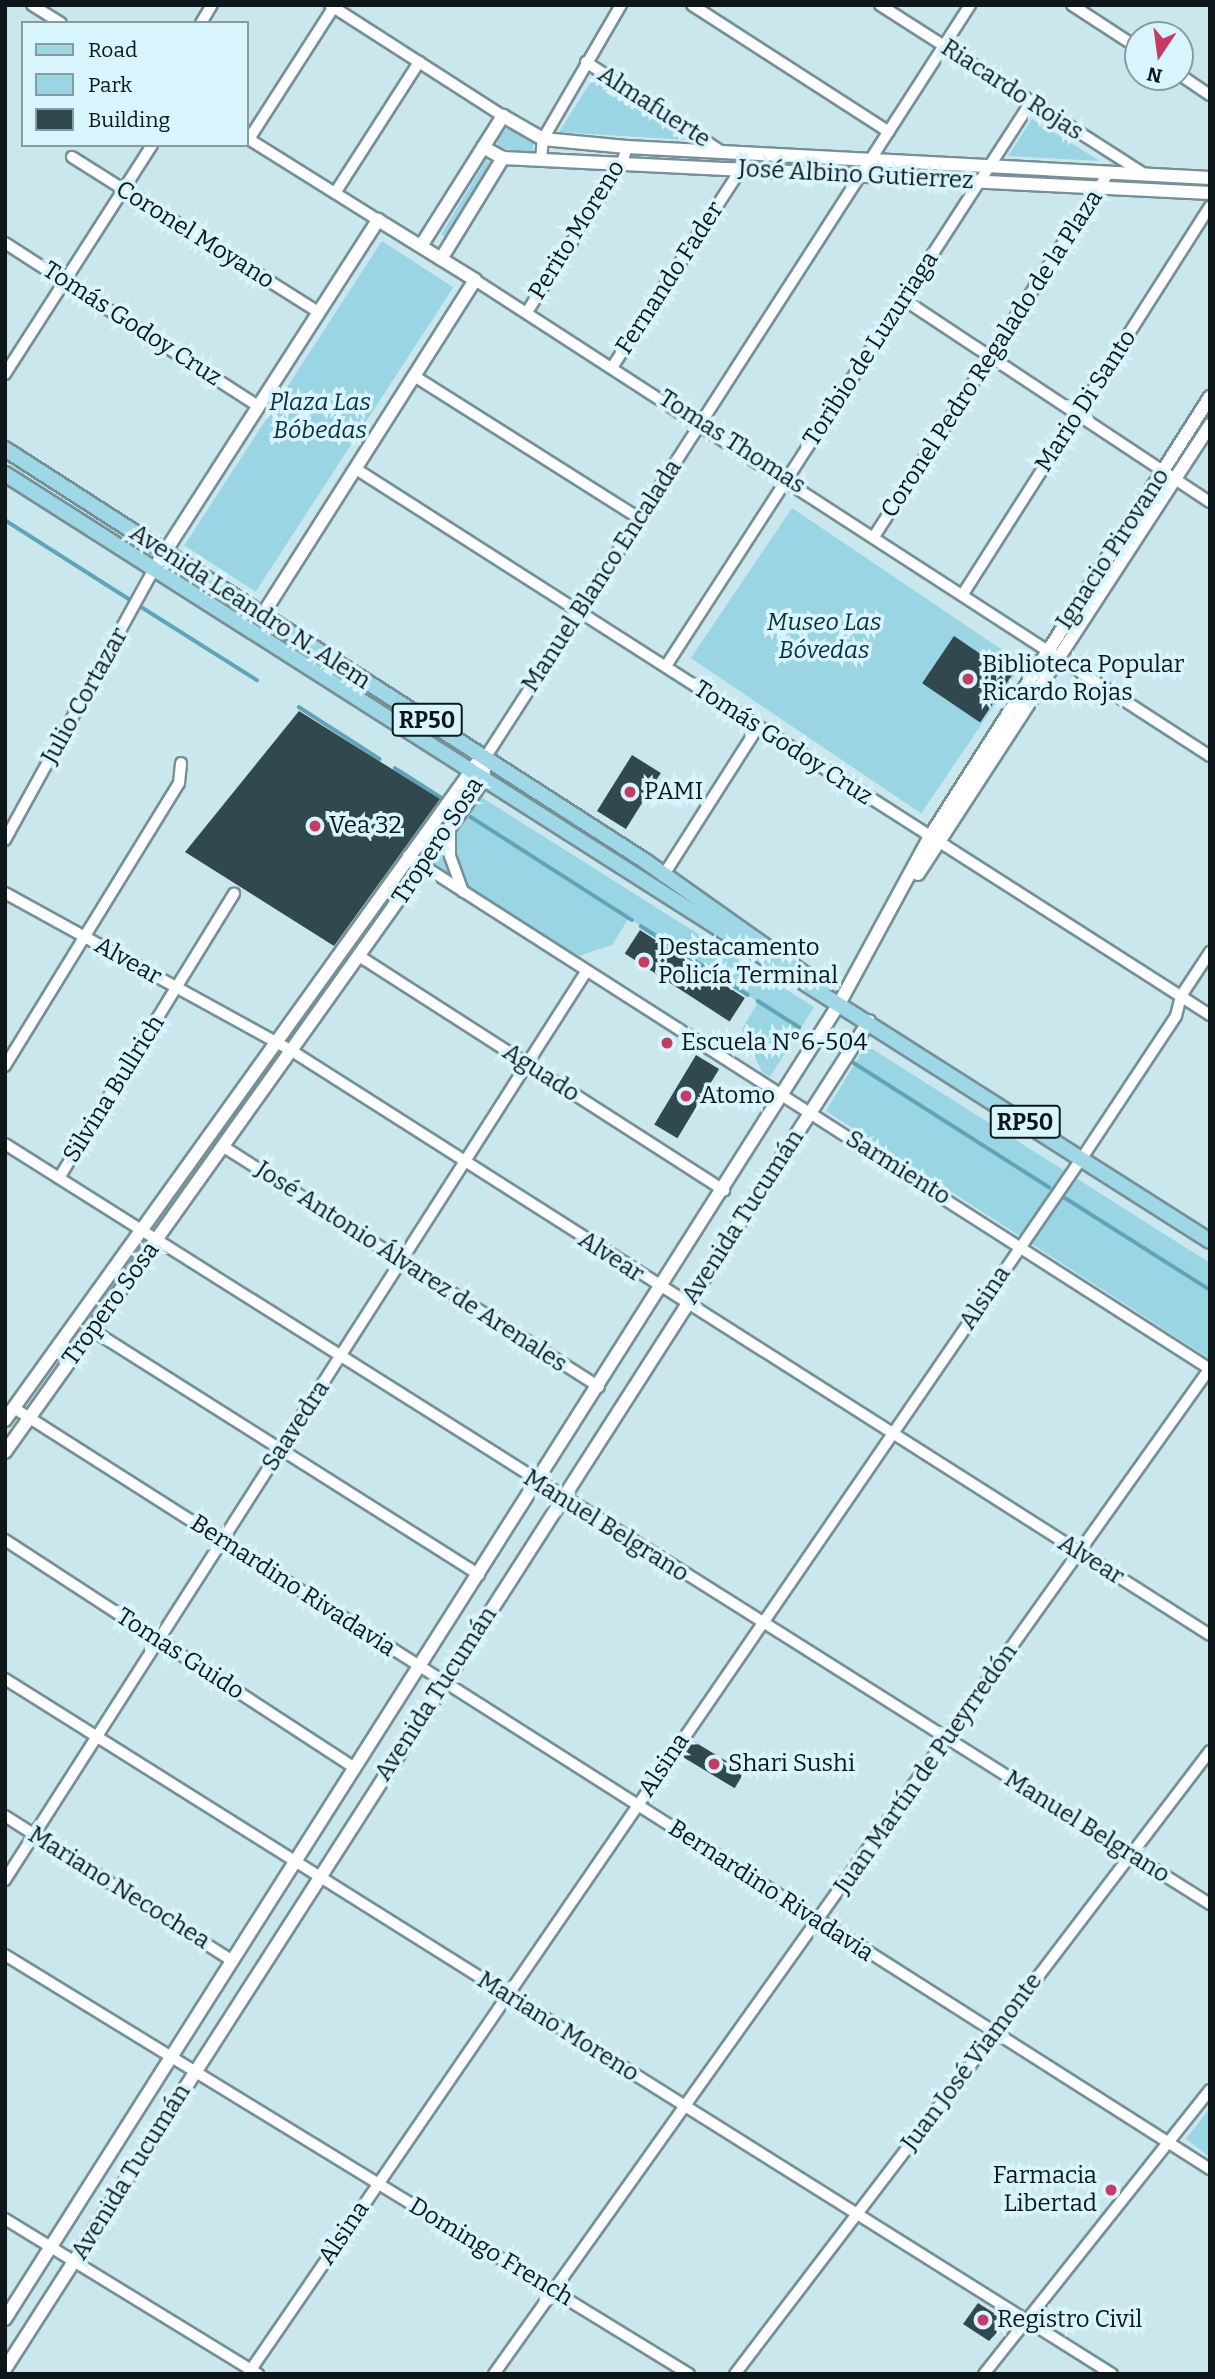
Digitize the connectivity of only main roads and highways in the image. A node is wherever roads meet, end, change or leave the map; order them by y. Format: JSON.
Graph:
{"nodes":[{"id":1,"x":5,"y":449,"type":"edge"},
{"id":2,"x":5,"y":474,"type":"edge"},
{"id":3,"x":840,"y":1002,"type":"junction"},
{"id":4,"x":1210,"y":1241,"type":"edge"}],
"edges":[{"from":1,"to":3,"type":"main road","name":"Avenida Leandro N. Alem","number":"RP50"},
{"from":2,"to":3,"type":"main road","name":"Avenida Leandro N. Alem","number":"RP50"},
{"from":3,"to":4,"type":"main road","name":"Avenida Leandro N. Alem","number":"RP50"}]}
